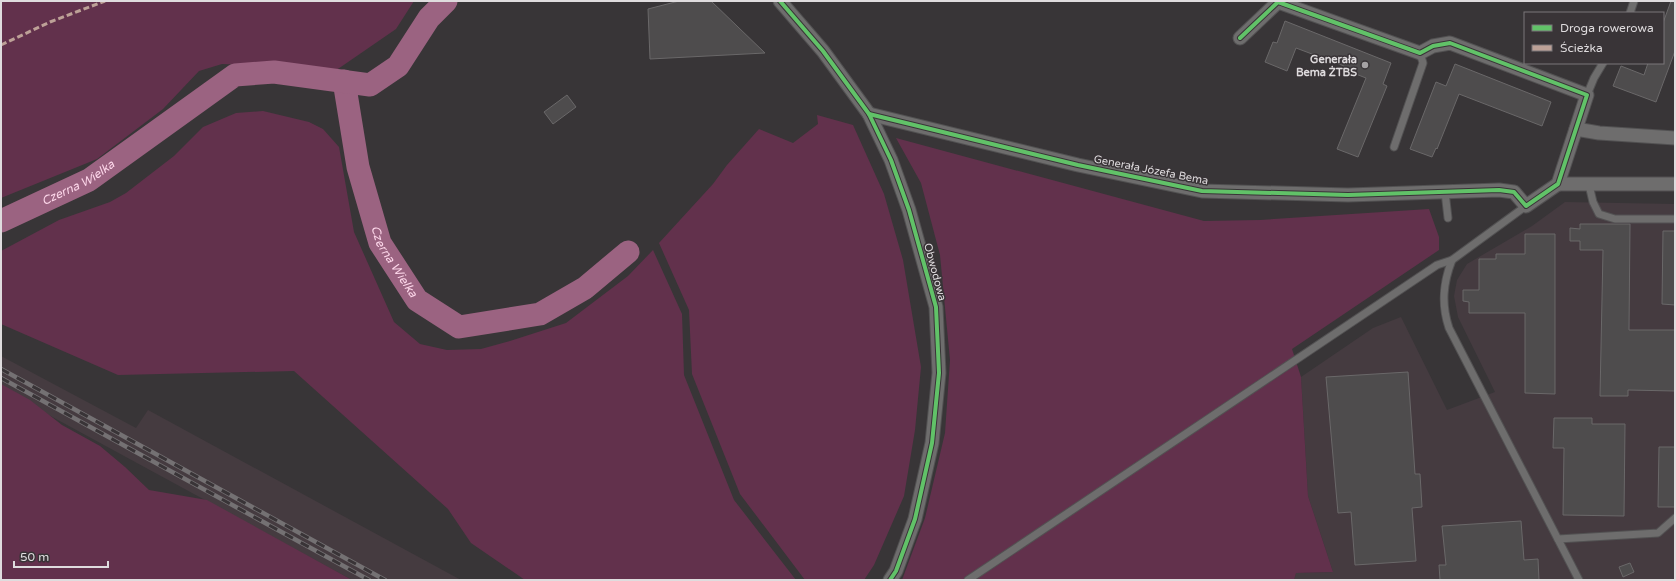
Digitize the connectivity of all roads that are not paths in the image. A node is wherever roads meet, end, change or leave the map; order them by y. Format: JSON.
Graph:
{"nodes":[{"id":1,"x":780,"y":1,"type":"edge"},
{"id":2,"x":1634,"y":1,"type":"edge"},
{"id":3,"x":1278,"y":2,"type":"edge"},
{"id":4,"x":1630,"y":12,"type":"edge"},
{"id":5,"x":1240,"y":38,"type":"dead end"},
{"id":6,"x":1420,"y":53,"type":"junction"},
{"id":7,"x":1602,"y":64,"type":"edge"},
{"id":8,"x":1587,"y":95,"type":"junction"},
{"id":9,"x":869,"y":114,"type":"junction"},
{"id":10,"x":1576,"y":129,"type":"junction"},
{"id":11,"x":1675,"y":138,"type":"edge"},
{"id":12,"x":1394,"y":147,"type":"dead end"},
{"id":13,"x":1558,"y":184,"type":"junction"},
{"id":14,"x":1675,"y":184,"type":"edge"},
{"id":15,"x":1589,"y":185,"type":"junction"},
{"id":16,"x":1445,"y":192,"type":"junction"},
{"id":17,"x":1526,"y":206,"type":"junction"},
{"id":18,"x":1448,"y":218,"type":"dead end"},
{"id":19,"x":1675,"y":219,"type":"edge"},
{"id":20,"x":1452,"y":260,"type":"junction"},
{"id":21,"x":1675,"y":518,"type":"edge"},
{"id":22,"x":1558,"y":539,"type":"junction"},
{"id":23,"x":890,"y":580,"type":"edge"},
{"id":24,"x":968,"y":580,"type":"edge"},
{"id":25,"x":1579,"y":580,"type":"edge"}],
"edges":[{"from":1,"to":9,"type":"street","name":"Obwodowa"},
{"from":2,"to":4,"type":"lane"},
{"from":3,"to":5,"type":"street"},
{"from":3,"to":6,"type":"street"},
{"from":6,"to":8,"type":"street"},
{"from":6,"to":12,"type":"lane"},
{"from":7,"to":8,"type":"lane"},
{"from":8,"to":10,"type":"street"},
{"from":9,"to":16,"type":"street","name":"Generała Józefa Bema"},
{"from":9,"to":23,"type":"street","name":"Obwodowa"},
{"from":10,"to":11,"type":"street"},
{"from":10,"to":13,"type":"street"},
{"from":13,"to":15,"type":"street"},
{"from":13,"to":17,"type":"street"},
{"from":14,"to":15,"type":"street"},
{"from":15,"to":19,"type":"lane"},
{"from":16,"to":17,"type":"street","name":"Generała Józefa Bema"},
{"from":16,"to":18,"type":"lane"},
{"from":17,"to":20,"type":"lane"},
{"from":20,"to":22,"type":"lane"},
{"from":20,"to":24,"type":"lane"},
{"from":21,"to":22,"type":"lane"},
{"from":22,"to":25,"type":"lane"}]}
